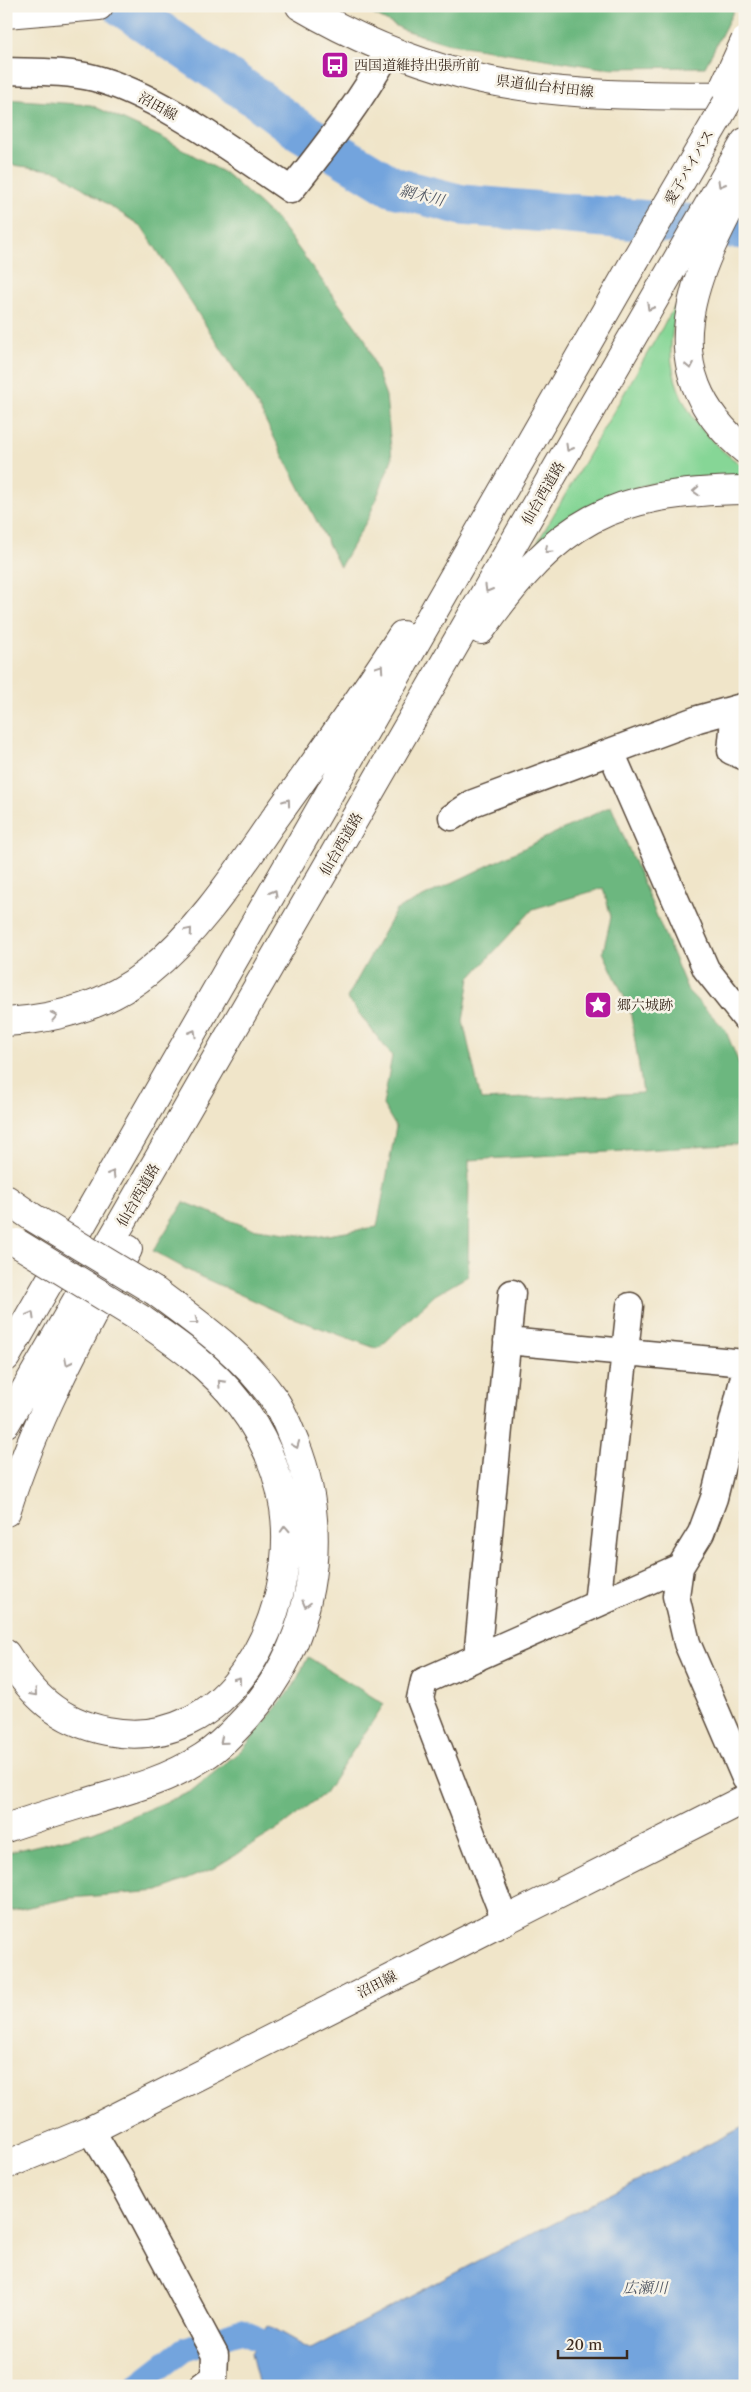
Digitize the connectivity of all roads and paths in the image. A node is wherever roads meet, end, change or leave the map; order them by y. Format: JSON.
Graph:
{"nodes":[{"id":1,"x":99,"y":6,"type":"edge"},
{"id":2,"x":300,"y":6,"type":"edge"},
{"id":3,"x":6,"y":14,"type":"edge"},
{"id":4,"x":745,"y":41,"type":"edge"},
{"id":5,"x":389,"y":50,"type":"junction"},
{"id":6,"x":6,"y":71,"type":"edge"},
{"id":7,"x":745,"y":72,"type":"edge"},
{"id":8,"x":745,"y":96,"type":"edge"},
{"id":9,"x":745,"y":142,"type":"edge"},
{"id":10,"x":745,"y":180,"type":"edge"},
{"id":11,"x":664,"y":210,"type":"junction"},
{"id":12,"x":634,"y":262,"type":"junction"},
{"id":13,"x":745,"y":450,"type":"edge"},
{"id":14,"x":745,"y":490,"type":"edge"},
{"id":15,"x":740,"y":708,"type":"edge"},
{"id":16,"x":611,"y":752,"type":"junction"},
{"id":17,"x":745,"y":757,"type":"edge"},
{"id":18,"x":452,"y":817,"type":"dead end"},
{"id":19,"x":300,"y":915,"type":"junction"},
{"id":20,"x":745,"y":1018,"type":"edge"},
{"id":21,"x":6,"y":1022,"type":"edge"},
{"id":22,"x":6,"y":1199,"type":"edge"},
{"id":23,"x":11,"y":1239,"type":"edge"},
{"id":24,"x":512,"y":1293,"type":"dead end"},
{"id":25,"x":630,"y":1306,"type":"dead end"},
{"id":26,"x":507,"y":1341,"type":"junction"},
{"id":27,"x":625,"y":1352,"type":"junction"},
{"id":28,"x":6,"y":1357,"type":"edge"},
{"id":29,"x":745,"y":1363,"type":"edge"},
{"id":30,"x":745,"y":1372,"type":"edge"},
{"id":31,"x":6,"y":1423,"type":"edge"},
{"id":32,"x":6,"y":1512,"type":"edge"},
{"id":33,"x":680,"y":1568,"type":"junction"},
{"id":34,"x":597,"y":1604,"type":"junction"},
{"id":35,"x":6,"y":1654,"type":"edge"},
{"id":36,"x":477,"y":1658,"type":"junction"},
{"id":37,"x":745,"y":1778,"type":"edge"},
{"id":38,"x":745,"y":1799,"type":"edge"},
{"id":39,"x":6,"y":1828,"type":"edge"},
{"id":40,"x":505,"y":1920,"type":"junction"},
{"id":41,"x":91,"y":2130,"type":"junction"},
{"id":42,"x":6,"y":2165,"type":"edge"},
{"id":43,"x":202,"y":2386,"type":"edge"}],
"edges":[{"from":1,"to":3,"type":"main road"},
{"from":2,"to":5,"type":"main road","name":"県道仙台村田線"},
{"from":4,"to":11,"type":"main road","bridge":true},
{"from":5,"to":6,"type":"street","name":"沼田線"},
{"from":5,"to":8,"type":"main road","name":"県道仙台村田線"},
{"from":7,"to":11,"type":"main road","name":"愛子バイパス","bridge":true},
{"from":9,"to":19,"type":"main road","name":"仙台西道路","one_way":true},
{"from":10,"to":13,"type":"main road","one_way":true},
{"from":11,"to":12,"type":"main road","name":"愛子バイパス","bridge":true},
{"from":21,"to":12,"type":"main road","one_way":true},
{"from":28,"to":12,"type":"main road","one_way":true},
{"from":14,"to":19,"type":"main road","one_way":true},
{"from":15,"to":16,"type":"street"},
{"from":15,"to":17,"type":"street"},
{"from":16,"to":18,"type":"street"},
{"from":16,"to":20,"type":"street"},
{"from":19,"to":31,"type":"main road","name":"仙台西道路"},
{"from":19,"to":32,"type":"main road","one_way":true},
{"from":22,"to":39,"type":"main road","one_way":true,"bridge":true},
{"from":35,"to":23,"type":"main road","one_way":true,"bridge":true},
{"from":24,"to":26,"type":"street"},
{"from":25,"to":27,"type":"street"},
{"from":26,"to":27,"type":"street"},
{"from":26,"to":36,"type":"street"},
{"from":27,"to":29,"type":"street"},
{"from":27,"to":34,"type":"street"},
{"from":30,"to":33,"type":"street"},
{"from":33,"to":34,"type":"street"},
{"from":33,"to":37,"type":"street"},
{"from":34,"to":36,"type":"street"},
{"from":36,"to":40,"type":"street"},
{"from":38,"to":40,"type":"main road","name":"沼田線"},
{"from":40,"to":41,"type":"main road","name":"沼田線"},
{"from":41,"to":42,"type":"main road","name":"沼田線"},
{"from":41,"to":43,"type":"street"}]}
